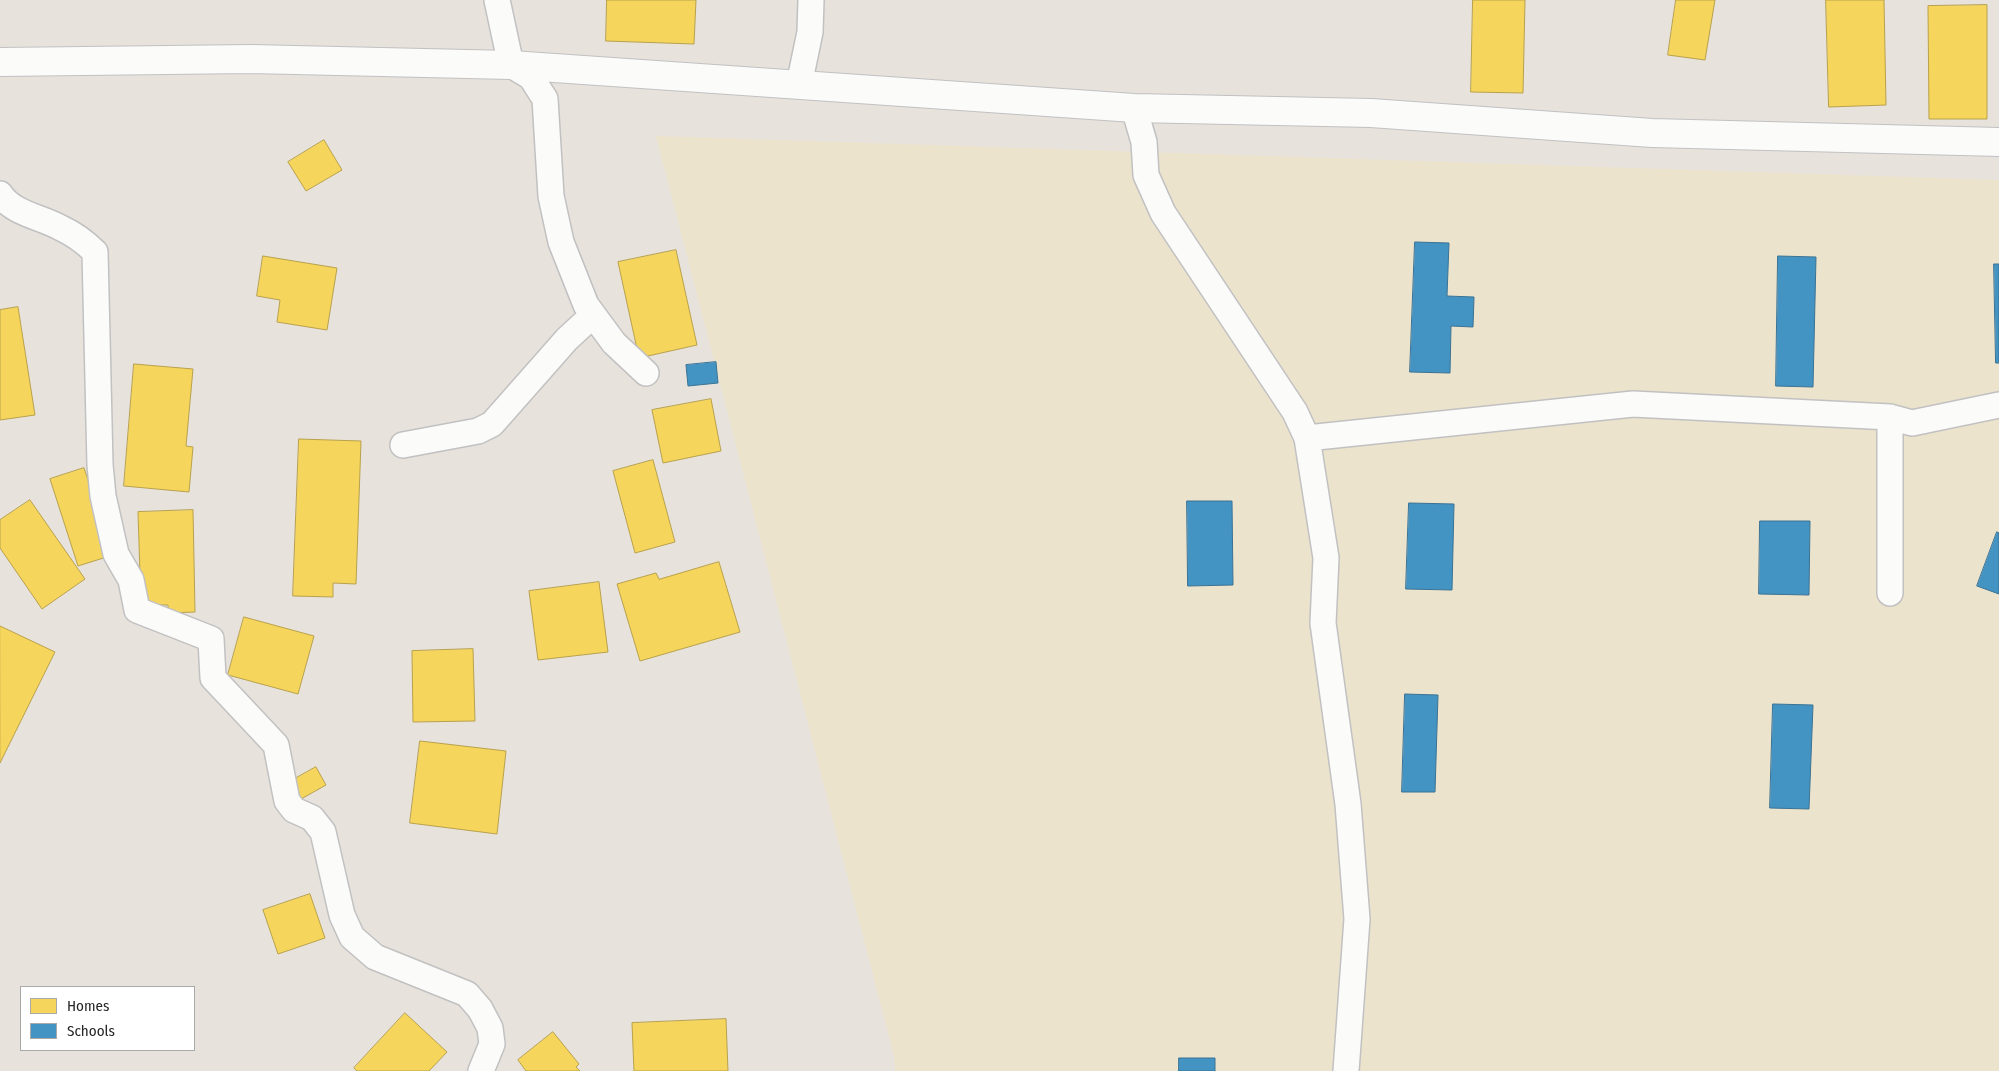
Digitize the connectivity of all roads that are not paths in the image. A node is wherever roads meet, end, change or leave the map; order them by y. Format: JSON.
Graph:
{"nodes":[{"id":1,"x":497,"y":0,"type":"edge"},
{"id":2,"x":811,"y":0,"type":"edge"},
{"id":3,"x":0,"y":62,"type":"edge"},
{"id":4,"x":511,"y":65,"type":"junction"},
{"id":5,"x":800,"y":85,"type":"junction"},
{"id":6,"x":1134,"y":108,"type":"junction"},
{"id":7,"x":1999,"y":142,"type":"edge"},
{"id":8,"x":0,"y":194,"type":"edge"},
{"id":9,"x":593,"y":315,"type":"junction"},
{"id":10,"x":646,"y":373,"type":"dead end"},
{"id":11,"x":1999,"y":405,"type":"edge"},
{"id":12,"x":1890,"y":417,"type":"junction"},
{"id":13,"x":1307,"y":438,"type":"junction"},
{"id":14,"x":403,"y":446,"type":"dead end"},
{"id":15,"x":1890,"y":594,"type":"dead end"},
{"id":16,"x":481,"y":1071,"type":"edge"},
{"id":17,"x":1346,"y":1071,"type":"edge"}],
"edges":[{"from":1,"to":4,"type":"street"},
{"from":2,"to":5,"type":"street"},
{"from":3,"to":4,"type":"street"},
{"from":4,"to":5,"type":"street"},
{"from":4,"to":9,"type":"street"},
{"from":5,"to":6,"type":"street"},
{"from":6,"to":7,"type":"street"},
{"from":6,"to":13,"type":"street"},
{"from":8,"to":16,"type":"street"},
{"from":9,"to":10,"type":"street"},
{"from":9,"to":14,"type":"street"},
{"from":11,"to":12,"type":"street"},
{"from":12,"to":13,"type":"street"},
{"from":12,"to":15,"type":"street"},
{"from":13,"to":17,"type":"street"}]}
